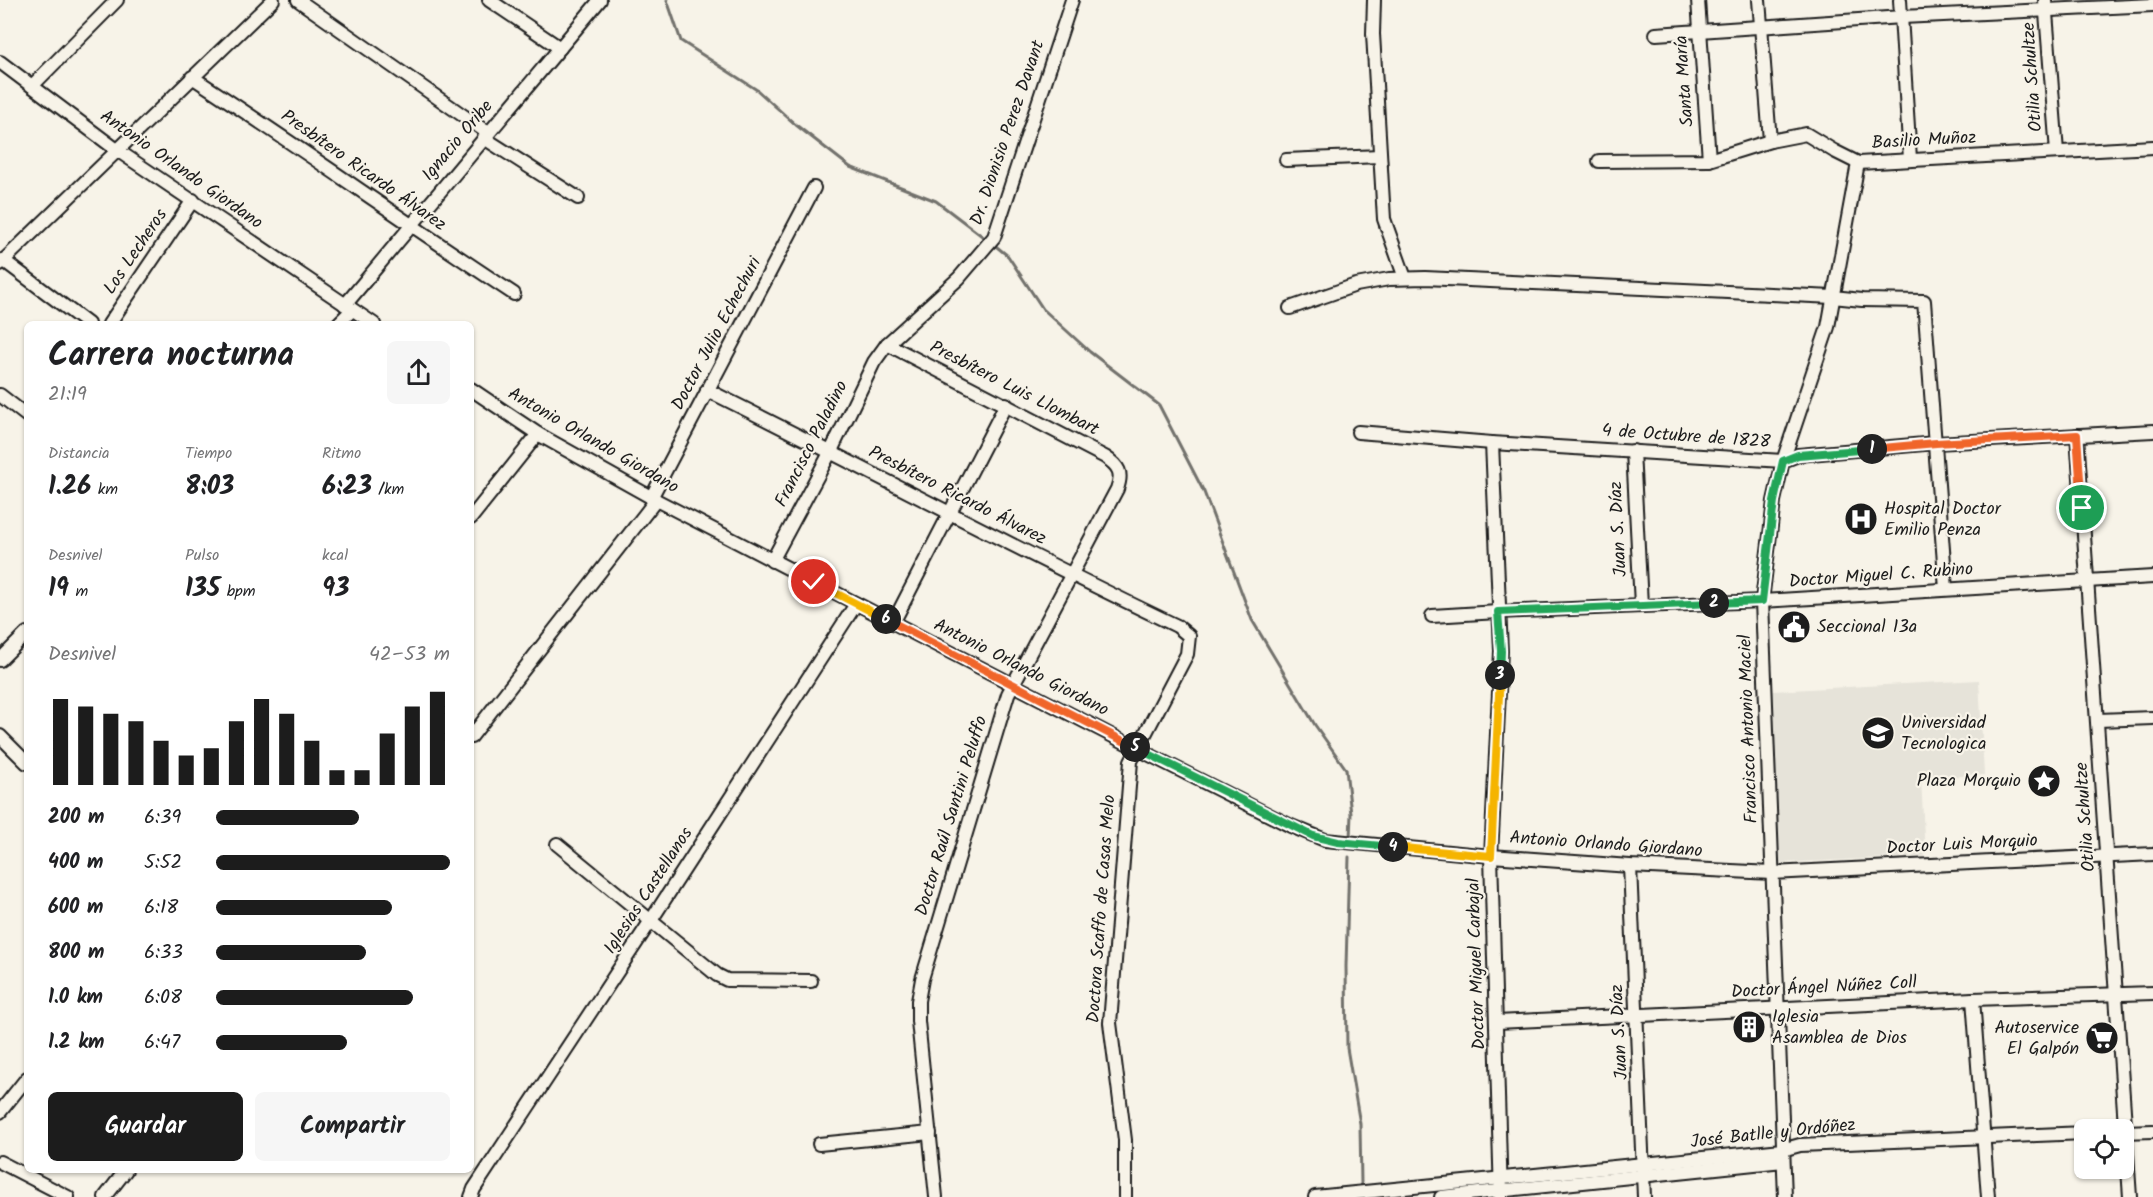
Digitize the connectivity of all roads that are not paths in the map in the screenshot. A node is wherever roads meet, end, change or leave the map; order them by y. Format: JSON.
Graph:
{"nodes":[{"id":1,"x":117,"y":0,"type":"edge"},
{"id":2,"x":273,"y":0,"type":"edge"},
{"id":3,"x":298,"y":0,"type":"edge"},
{"id":4,"x":489,"y":0,"type":"edge"},
{"id":5,"x":600,"y":0,"type":"edge"},
{"id":6,"x":1072,"y":0,"type":"edge"},
{"id":7,"x":1374,"y":0,"type":"edge"},
{"id":8,"x":1698,"y":0,"type":"edge"},
{"id":9,"x":1759,"y":0,"type":"edge"},
{"id":10,"x":1900,"y":0,"type":"edge"},
{"id":11,"x":2045,"y":5,"type":"edge"},
{"id":12,"x":2153,"y":5,"type":"edge"},
{"id":13,"x":1902,"y":17,"type":"junction"},
{"id":14,"x":1761,"y":27,"type":"junction"},
{"id":15,"x":1700,"y":32,"type":"junction"},
{"id":16,"x":1656,"y":34,"type":"dead end"},
{"id":17,"x":560,"y":48,"type":"junction"},
{"id":18,"x":0,"y":62,"type":"edge"},
{"id":19,"x":192,"y":77,"type":"junction"},
{"id":20,"x":32,"y":86,"type":"junction"},
{"id":21,"x":486,"y":135,"type":"junction"},
{"id":22,"x":1770,"y":141,"type":"junction"},
{"id":23,"x":2153,"y":147,"type":"edge"},
{"id":24,"x":117,"y":150,"type":"junction"},
{"id":25,"x":2057,"y":152,"type":"junction"},
{"id":26,"x":1380,"y":156,"type":"junction"},
{"id":27,"x":1910,"y":159,"type":"junction"},
{"id":28,"x":1286,"y":160,"type":"dead end"},
{"id":29,"x":1709,"y":160,"type":"junction"},
{"id":30,"x":1599,"y":161,"type":"dead end"},
{"id":31,"x":1858,"y":163,"type":"junction"},
{"id":32,"x":814,"y":188,"type":"dead end"},
{"id":33,"x":578,"y":198,"type":"dead end"},
{"id":34,"x":193,"y":200,"type":"junction"},
{"id":35,"x":410,"y":226,"type":"junction"},
{"id":36,"x":2,"y":262,"type":"edge"},
{"id":37,"x":1405,"y":278,"type":"junction"},
{"id":38,"x":514,"y":294,"type":"dead end"},
{"id":39,"x":1833,"y":297,"type":"junction"},
{"id":40,"x":349,"y":307,"type":"junction"},
{"id":41,"x":1290,"y":309,"type":"dead end"},
{"id":42,"x":84,"y":321,"type":"edge"},
{"id":43,"x":111,"y":321,"type":"edge"},
{"id":44,"x":340,"y":321,"type":"edge"},
{"id":45,"x":370,"y":321,"type":"edge"},
{"id":46,"x":887,"y":344,"type":"junction"},
{"id":47,"x":707,"y":390,"type":"junction"},
{"id":48,"x":474,"y":391,"type":"edge"},
{"id":49,"x":0,"y":395,"type":"edge"},
{"id":50,"x":1006,"y":404,"type":"junction"},
{"id":51,"x":24,"y":414,"type":"edge"},
{"id":52,"x":2153,"y":431,"type":"edge"},
{"id":53,"x":1358,"y":432,"type":"dead end"},
{"id":54,"x":538,"y":434,"type":"junction"},
{"id":55,"x":2077,"y":435,"type":"junction"},
{"id":56,"x":1492,"y":443,"type":"junction"},
{"id":57,"x":1936,"y":443,"type":"junction"},
{"id":58,"x":831,"y":451,"type":"junction"},
{"id":59,"x":1633,"y":451,"type":"junction"},
{"id":60,"x":1783,"y":461,"type":"junction"},
{"id":61,"x":1120,"y":470,"type":"joint"},
{"id":62,"x":654,"y":499,"type":"junction"},
{"id":63,"x":950,"y":512,"type":"junction"},
{"id":64,"x":474,"y":514,"type":"edge"},
{"id":65,"x":772,"y":561,"type":"junction"},
{"id":66,"x":1071,"y":575,"type":"junction"},
{"id":67,"x":2153,"y":577,"type":"edge"},
{"id":68,"x":2088,"y":582,"type":"junction"},
{"id":69,"x":1946,"y":589,"type":"junction"},
{"id":70,"x":1762,"y":601,"type":"junction"},
{"id":71,"x":856,"y":604,"type":"junction"},
{"id":72,"x":1641,"y":605,"type":"junction"},
{"id":73,"x":1498,"y":612,"type":"junction"},
{"id":74,"x":1432,"y":616,"type":"dead end"},
{"id":75,"x":894,"y":623,"type":"junction"},
{"id":76,"x":24,"y":636,"type":"edge"},
{"id":77,"x":1189,"y":636,"type":"joint"},
{"id":78,"x":0,"y":660,"type":"edge"},
{"id":79,"x":1013,"y":684,"type":"junction"},
{"id":80,"x":2153,"y":718,"type":"edge"},
{"id":81,"x":2098,"y":720,"type":"junction"},
{"id":82,"x":474,"y":733,"type":"edge"},
{"id":83,"x":0,"y":736,"type":"edge"},
{"id":84,"x":1137,"y":748,"type":"junction"},
{"id":85,"x":24,"y":760,"type":"edge"},
{"id":86,"x":557,"y":844,"type":"dead end"},
{"id":87,"x":2153,"y":854,"type":"edge"},
{"id":88,"x":1491,"y":856,"type":"junction"},
{"id":89,"x":2107,"y":856,"type":"junction"},
{"id":90,"x":1630,"y":866,"type":"junction"},
{"id":91,"x":1772,"y":873,"type":"junction"},
{"id":92,"x":650,"y":922,"type":"junction"},
{"id":93,"x":811,"y":981,"type":"dead end"},
{"id":94,"x":2153,"y":993,"type":"edge"},
{"id":95,"x":2116,"y":995,"type":"junction"},
{"id":96,"x":1972,"y":999,"type":"junction"},
{"id":97,"x":1779,"y":1008,"type":"junction"},
{"id":98,"x":1638,"y":1016,"type":"junction"},
{"id":99,"x":1497,"y":1022,"type":"junction"},
{"id":100,"x":24,"y":1082,"type":"edge"},
{"id":101,"x":0,"y":1112,"type":"edge"},
{"id":102,"x":2123,"y":1119,"type":"edge"},
{"id":103,"x":2153,"y":1131,"type":"edge"},
{"id":104,"x":2134,"y":1132,"type":"edge"},
{"id":105,"x":930,"y":1133,"type":"junction"},
{"id":106,"x":2074,"y":1133,"type":"edge"},
{"id":107,"x":1982,"y":1137,"type":"junction"},
{"id":108,"x":819,"y":1144,"type":"dead end"},
{"id":109,"x":1783,"y":1156,"type":"junction"},
{"id":110,"x":0,"y":1162,"type":"edge"},
{"id":111,"x":1643,"y":1165,"type":"junction"},
{"id":112,"x":124,"y":1173,"type":"edge"},
{"id":113,"x":2128,"y":1179,"type":"edge"},
{"id":114,"x":1500,"y":1189,"type":"edge"},
{"id":115,"x":68,"y":1197,"type":"edge"},
{"id":116,"x":105,"y":1197,"type":"edge"},
{"id":117,"x":471,"y":1197,"type":"edge"},
{"id":118,"x":936,"y":1197,"type":"edge"},
{"id":119,"x":1125,"y":1197,"type":"edge"},
{"id":120,"x":1315,"y":1197,"type":"edge"},
{"id":121,"x":1441,"y":1197,"type":"edge"},
{"id":122,"x":1644,"y":1197,"type":"edge"},
{"id":123,"x":1785,"y":1197,"type":"edge"},
{"id":124,"x":1988,"y":1197,"type":"edge"},
{"id":125,"x":2130,"y":1197,"type":"edge"}],
"edges":[{"from":1,"to":20,"type":"street"},
{"from":2,"to":19,"type":"street"},
{"from":3,"to":21,"type":"street"},
{"from":4,"to":17,"type":"street"},
{"from":5,"to":17,"type":"street","name":"Ignacio Oribe"},
{"from":6,"to":46,"type":"street","name":"Dr. Dionisio Perez Davant"},
{"from":7,"to":26,"type":"street"},
{"from":8,"to":15,"type":"street","name":"Santa María"},
{"from":9,"to":14,"type":"street"},
{"from":10,"to":13,"type":"street"},
{"from":11,"to":12,"type":"street"},
{"from":11,"to":13,"type":"street"},
{"from":11,"to":25,"type":"street","name":"Otilia Schultze"},
{"from":13,"to":14,"type":"street"},
{"from":13,"to":27,"type":"street"},
{"from":14,"to":15,"type":"street"},
{"from":14,"to":22,"type":"street"},
{"from":15,"to":16,"type":"street"},
{"from":15,"to":29,"type":"street","name":"Santa María"},
{"from":17,"to":21,"type":"street","name":"Ignacio Oribe"},
{"from":18,"to":20,"type":"street","name":"Antonio Orlando Giordano"},
{"from":19,"to":24,"type":"street"},
{"from":19,"to":35,"type":"street","name":"Presbítero Ricardo Álvarez"},
{"from":20,"to":24,"type":"street","name":"Antonio Orlando Giordano"},
{"from":21,"to":33,"type":"street"},
{"from":21,"to":35,"type":"street","name":"Ignacio Oribe"},
{"from":22,"to":29,"type":"street","name":"Basilio Muñoz"},
{"from":22,"to":31,"type":"street","name":"Basilio Muñoz"},
{"from":23,"to":25,"type":"street","name":"Basilio Muñoz"},
{"from":24,"to":34,"type":"street","name":"Antonio Orlando Giordano"},
{"from":24,"to":36,"type":"street"},
{"from":25,"to":27,"type":"street","name":"Basilio Muñoz"},
{"from":26,"to":28,"type":"street"},
{"from":26,"to":37,"type":"street"},
{"from":27,"to":31,"type":"street","name":"Basilio Muñoz"},
{"from":29,"to":30,"type":"street","name":"Basilio Muñoz"},
{"from":31,"to":39,"type":"street","name":"Francisco Antonio Maciel"},
{"from":32,"to":47,"type":"street","name":"Doctor Julio Echechuri"},
{"from":34,"to":40,"type":"street","name":"Antonio Orlando Giordano"},
{"from":34,"to":43,"type":"street","name":"Los Lecheros"},
{"from":35,"to":38,"type":"street","name":"Presbítero Ricardo Álvarez"},
{"from":35,"to":40,"type":"street","name":"Ignacio Oribe"},
{"from":36,"to":42,"type":"street"},
{"from":37,"to":39,"type":"street"},
{"from":37,"to":41,"type":"street"},
{"from":39,"to":57,"type":"street"},
{"from":39,"to":60,"type":"street","name":"Francisco Antonio Maciel"},
{"from":40,"to":44,"type":"street","name":"Ignacio Oribe"},
{"from":40,"to":45,"type":"street","name":"Antonio Orlando Giordano"},
{"from":46,"to":50,"type":"street","name":"Presbítero Luis Llombart"},
{"from":46,"to":58,"type":"street","name":"Francisco Paladino"},
{"from":47,"to":58,"type":"street","name":"Presbítero Ricardo Álvarez"},
{"from":47,"to":62,"type":"street","name":"Doctor Julio Echechuri"},
{"from":48,"to":54,"type":"street","name":"Antonio Orlando Giordano"},
{"from":49,"to":51,"type":"street"},
{"from":50,"to":61,"type":"street","name":"Presbítero Luis Llombart"},
{"from":50,"to":63,"type":"street"},
{"from":52,"to":55,"type":"street","name":"4 de Octubre de 1828"},
{"from":53,"to":56,"type":"street","name":"4 de Octubre de 1828"},
{"from":54,"to":62,"type":"street","name":"Antonio Orlando Giordano"},
{"from":54,"to":64,"type":"street"},
{"from":55,"to":57,"type":"street","name":"4 de Octubre de 1828"},
{"from":55,"to":68,"type":"street","name":"Otilia Schultze"},
{"from":56,"to":59,"type":"street","name":"4 de Octubre de 1828"},
{"from":56,"to":73,"type":"street","name":"Doctor Miguel Carbajal"},
{"from":57,"to":60,"type":"street","name":"4 de Octubre de 1828"},
{"from":57,"to":69,"type":"street"},
{"from":58,"to":63,"type":"street","name":"Presbítero Ricardo Álvarez"},
{"from":58,"to":65,"type":"street","name":"Francisco Paladino"},
{"from":59,"to":60,"type":"street","name":"4 de Octubre de 1828"},
{"from":59,"to":72,"type":"street","name":"Juan S. Díaz"},
{"from":60,"to":70,"type":"street","name":"Francisco Antonio Maciel"},
{"from":61,"to":66,"type":"street","name":"Doctor Raúl Santini Peluffo"},
{"from":62,"to":65,"type":"street","name":"Antonio Orlando Giordano"},
{"from":62,"to":82,"type":"street","name":"Doctor Julio Echechuri"},
{"from":63,"to":66,"type":"street","name":"Presbítero Ricardo Álvarez"},
{"from":63,"to":75,"type":"street"},
{"from":65,"to":71,"type":"street","name":"Antonio Orlando Giordano"},
{"from":66,"to":77,"type":"street","name":"Presbítero Ricardo Álvarez"},
{"from":66,"to":79,"type":"street","name":"Doctor Raúl Santini Peluffo"},
{"from":67,"to":68,"type":"street","name":"Doctor Miguel C. Rubino"},
{"from":68,"to":69,"type":"street","name":"Doctor Miguel C. Rubino"},
{"from":68,"to":81,"type":"street","name":"Otilia Schultze"},
{"from":69,"to":70,"type":"street","name":"Doctor Miguel C. Rubino"},
{"from":70,"to":72,"type":"street","name":"Doctor Miguel C. Rubino"},
{"from":70,"to":91,"type":"street","name":"Francisco Antonio Maciel"},
{"from":71,"to":75,"type":"street","name":"Antonio Orlando Giordano"},
{"from":71,"to":92,"type":"street","name":"Iglesias Castellanos"},
{"from":72,"to":73,"type":"street","name":"Doctor Miguel C. Rubino"},
{"from":73,"to":74,"type":"street","name":"Doctor Miguel C. Rubino"},
{"from":73,"to":88,"type":"street","name":"Doctor Miguel Carbajal"},
{"from":75,"to":79,"type":"street","name":"Antonio Orlando Giordano"},
{"from":76,"to":78,"type":"street"},
{"from":77,"to":84,"type":"street","name":"Doctora Scaffo de Casas Melo"},
{"from":79,"to":84,"type":"street","name":"Antonio Orlando Giordano"},
{"from":79,"to":105,"type":"street","name":"Doctor Raúl Santini Peluffo"},
{"from":80,"to":81,"type":"street"},
{"from":81,"to":89,"type":"street","name":"Otilia Schultze"},
{"from":83,"to":85,"type":"street"},
{"from":84,"to":88,"type":"street","name":"Antonio Orlando Giordano"},
{"from":84,"to":119,"type":"street","name":"Doctora Scaffo de Casas Melo"},
{"from":86,"to":92,"type":"street"},
{"from":87,"to":89,"type":"street","name":"Doctor Luis Morquio"},
{"from":88,"to":90,"type":"street","name":"Antonio Orlando Giordano"},
{"from":88,"to":99,"type":"street","name":"Doctor Miguel Carbajal"},
{"from":89,"to":91,"type":"street","name":"Doctor Luis Morquio"},
{"from":89,"to":95,"type":"street","name":"Otilia Schultze"},
{"from":90,"to":91,"type":"street","name":"Antonio Orlando Giordano"},
{"from":90,"to":98,"type":"street","name":"Juan S. Díaz"},
{"from":91,"to":97,"type":"street","name":"Francisco Antonio Maciel"},
{"from":92,"to":93,"type":"street"},
{"from":92,"to":117,"type":"street","name":"Iglesias Castellanos"},
{"from":94,"to":95,"type":"street","name":"Doctor Ángel Núñez Coll"},
{"from":95,"to":96,"type":"street","name":"Doctor Ángel Núñez Coll"},
{"from":95,"to":102,"type":"street","name":"Otilia Schultze"},
{"from":96,"to":97,"type":"street","name":"Doctor Ángel Núñez Coll"},
{"from":96,"to":107,"type":"street"},
{"from":97,"to":98,"type":"street","name":"Doctor Ángel Núñez Coll"},
{"from":97,"to":109,"type":"street","name":"Francisco Antonio Maciel"},
{"from":98,"to":99,"type":"street","name":"Doctor Ángel Núñez Coll"},
{"from":98,"to":111,"type":"street","name":"Juan S. Díaz"},
{"from":99,"to":114,"type":"street","name":"Doctor Miguel Carbajal"},
{"from":100,"to":101,"type":"street"},
{"from":103,"to":104,"type":"street"},
{"from":105,"to":108,"type":"street"},
{"from":105,"to":118,"type":"street","name":"Doctor Raúl Santini Peluffo"},
{"from":106,"to":107,"type":"street","name":"José Batlle y Ordóñez"},
{"from":107,"to":109,"type":"street","name":"José Batlle y Ordóñez"},
{"from":107,"to":124,"type":"street"},
{"from":109,"to":111,"type":"street","name":"José Batlle y Ordóñez"},
{"from":109,"to":114,"type":"street","name":"José Batlle y Ordóñez"},
{"from":109,"to":123,"type":"street","name":"Francisco Antonio Maciel"},
{"from":110,"to":115,"type":"street"},
{"from":111,"to":114,"type":"street","name":"José Batlle y Ordóñez"},
{"from":111,"to":122,"type":"street","name":"Juan S. Díaz"},
{"from":112,"to":116,"type":"street"},
{"from":113,"to":125,"type":"street","name":"Otilia Schultze"},
{"from":114,"to":120,"type":"street"},
{"from":114,"to":121,"type":"street"}]}
